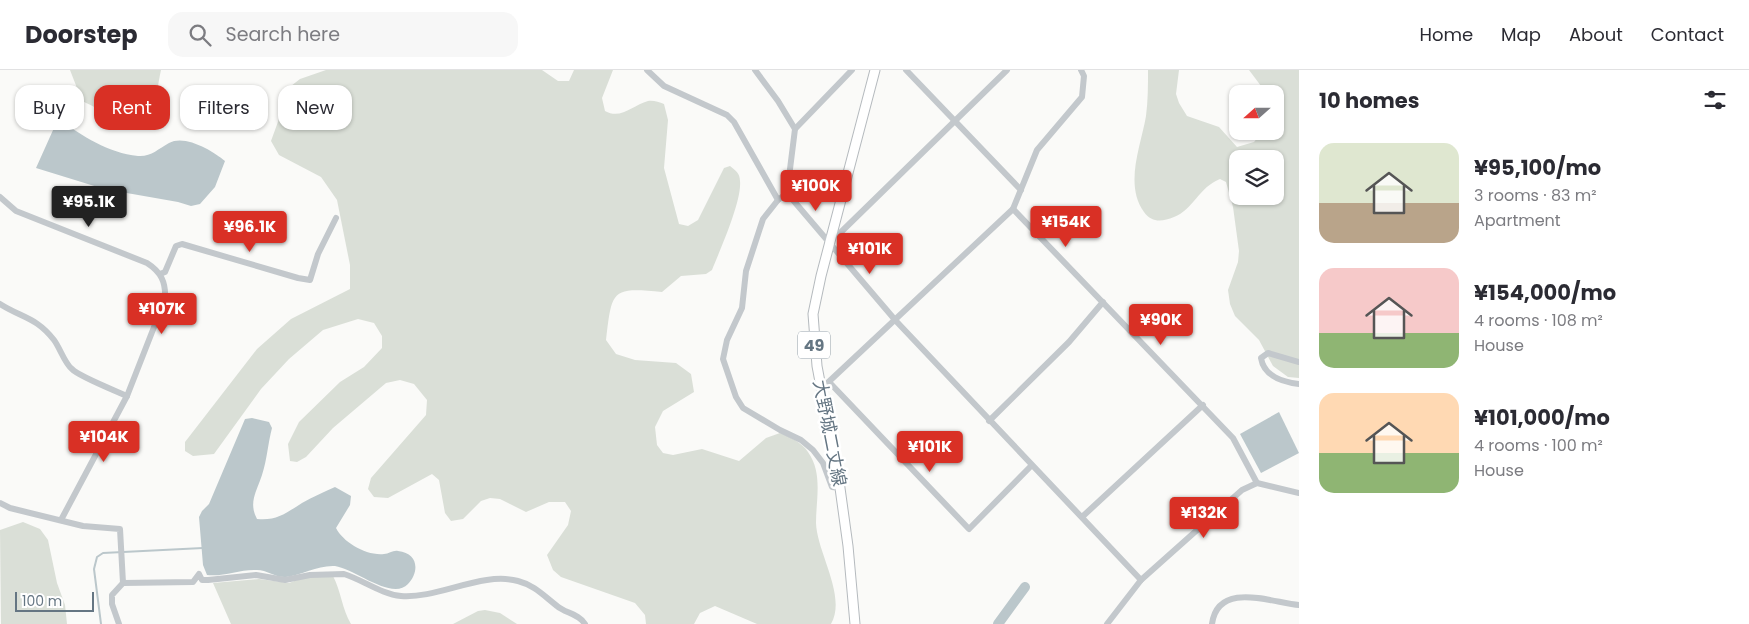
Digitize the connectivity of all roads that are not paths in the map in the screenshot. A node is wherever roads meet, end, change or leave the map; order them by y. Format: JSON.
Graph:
{"nodes":[{"id":1,"x":648,"y":70,"type":"edge"},
{"id":2,"x":755,"y":70,"type":"edge"},
{"id":3,"x":852,"y":70,"type":"edge"},
{"id":4,"x":875,"y":70,"type":"edge"},
{"id":5,"x":906,"y":70,"type":"edge"},
{"id":6,"x":1007,"y":70,"type":"edge"},
{"id":7,"x":1081,"y":70,"type":"edge"},
{"id":8,"x":956,"y":120,"type":"junction"},
{"id":9,"x":795,"y":129,"type":"junction"},
{"id":10,"x":1021,"y":190,"type":"junction"},
{"id":11,"x":787,"y":193,"type":"junction"},
{"id":12,"x":0,"y":197,"type":"edge"},
{"id":13,"x":778,"y":200,"type":"junction"},
{"id":14,"x":1014,"y":209,"type":"junction"},
{"id":15,"x":336,"y":218,"type":"dead end"},
{"id":16,"x":832,"y":233,"type":"junction"},
{"id":17,"x":829,"y":244,"type":"junction"},
{"id":18,"x":160,"y":274,"type":"junction"},
{"id":19,"x":1103,"y":302,"type":"junction"},
{"id":20,"x":0,"y":304,"type":"edge"},
{"id":21,"x":896,"y":321,"type":"junction"},
{"id":22,"x":1299,"y":362,"type":"edge"},
{"id":23,"x":830,"y":383,"type":"junction"},
{"id":24,"x":1299,"y":384,"type":"edge"},
{"id":25,"x":821,"y":389,"type":"junction"},
{"id":26,"x":127,"y":396,"type":"junction"},
{"id":27,"x":1203,"y":405,"type":"junction"},
{"id":28,"x":989,"y":421,"type":"junction"},
{"id":29,"x":1031,"y":466,"type":"junction"},
{"id":30,"x":1257,"y":483,"type":"junction"},
{"id":31,"x":840,"y":488,"type":"junction"},
{"id":32,"x":1299,"y":493,"type":"edge"},
{"id":33,"x":0,"y":504,"type":"edge"},
{"id":34,"x":1082,"y":517,"type":"junction"},
{"id":35,"x":61,"y":520,"type":"junction"},
{"id":36,"x":1141,"y":580,"type":"junction"},
{"id":37,"x":124,"y":583,"type":"junction"},
{"id":38,"x":1299,"y":605,"type":"edge"},
{"id":39,"x":119,"y":624,"type":"edge"},
{"id":40,"x":585,"y":624,"type":"edge"},
{"id":41,"x":854,"y":624,"type":"edge"},
{"id":42,"x":1107,"y":624,"type":"edge"},
{"id":43,"x":1212,"y":624,"type":"edge"}],
"edges":[{"from":1,"to":13,"type":"street"},
{"from":2,"to":9,"type":"street"},
{"from":3,"to":9,"type":"street"},
{"from":4,"to":16,"type":"main road","name":"大野城二丈線","number":"49"},
{"from":5,"to":8,"type":"street"},
{"from":6,"to":8,"type":"street"},
{"from":7,"to":10,"type":"street"},
{"from":8,"to":10,"type":"street"},
{"from":8,"to":16,"type":"street"},
{"from":9,"to":11,"type":"street"},
{"from":10,"to":14,"type":"street"},
{"from":11,"to":13,"type":"street"},
{"from":11,"to":17,"type":"street"},
{"from":12,"to":18,"type":"street"},
{"from":13,"to":31,"type":"street"},
{"from":14,"to":19,"type":"street"},
{"from":14,"to":21,"type":"street"},
{"from":15,"to":18,"type":"street"},
{"from":16,"to":17,"type":"main road","name":"大野城二丈線","number":"49"},
{"from":17,"to":21,"type":"street"},
{"from":17,"to":25,"type":"main road","name":"大野城二丈線","number":"49"},
{"from":18,"to":26,"type":"street"},
{"from":19,"to":27,"type":"street"},
{"from":19,"to":28,"type":"street"},
{"from":20,"to":26,"type":"street"},
{"from":21,"to":23,"type":"street"},
{"from":21,"to":28,"type":"street"},
{"from":22,"to":24,"type":"street"},
{"from":23,"to":25,"type":"street"},
{"from":23,"to":29,"type":"street"},
{"from":25,"to":31,"type":"main road","name":"大野城二丈線","number":"49"},
{"from":26,"to":35,"type":"street"},
{"from":27,"to":30,"type":"street"},
{"from":27,"to":34,"type":"street"},
{"from":28,"to":29,"type":"street"},
{"from":29,"to":34,"type":"street"},
{"from":30,"to":32,"type":"street"},
{"from":30,"to":36,"type":"street"},
{"from":31,"to":41,"type":"main road","name":"大野城二丈線","number":"49"},
{"from":33,"to":35,"type":"street"},
{"from":34,"to":36,"type":"street"},
{"from":35,"to":37,"type":"street"},
{"from":36,"to":42,"type":"street"},
{"from":37,"to":39,"type":"street"},
{"from":37,"to":40,"type":"street"},
{"from":38,"to":43,"type":"street"}]}
